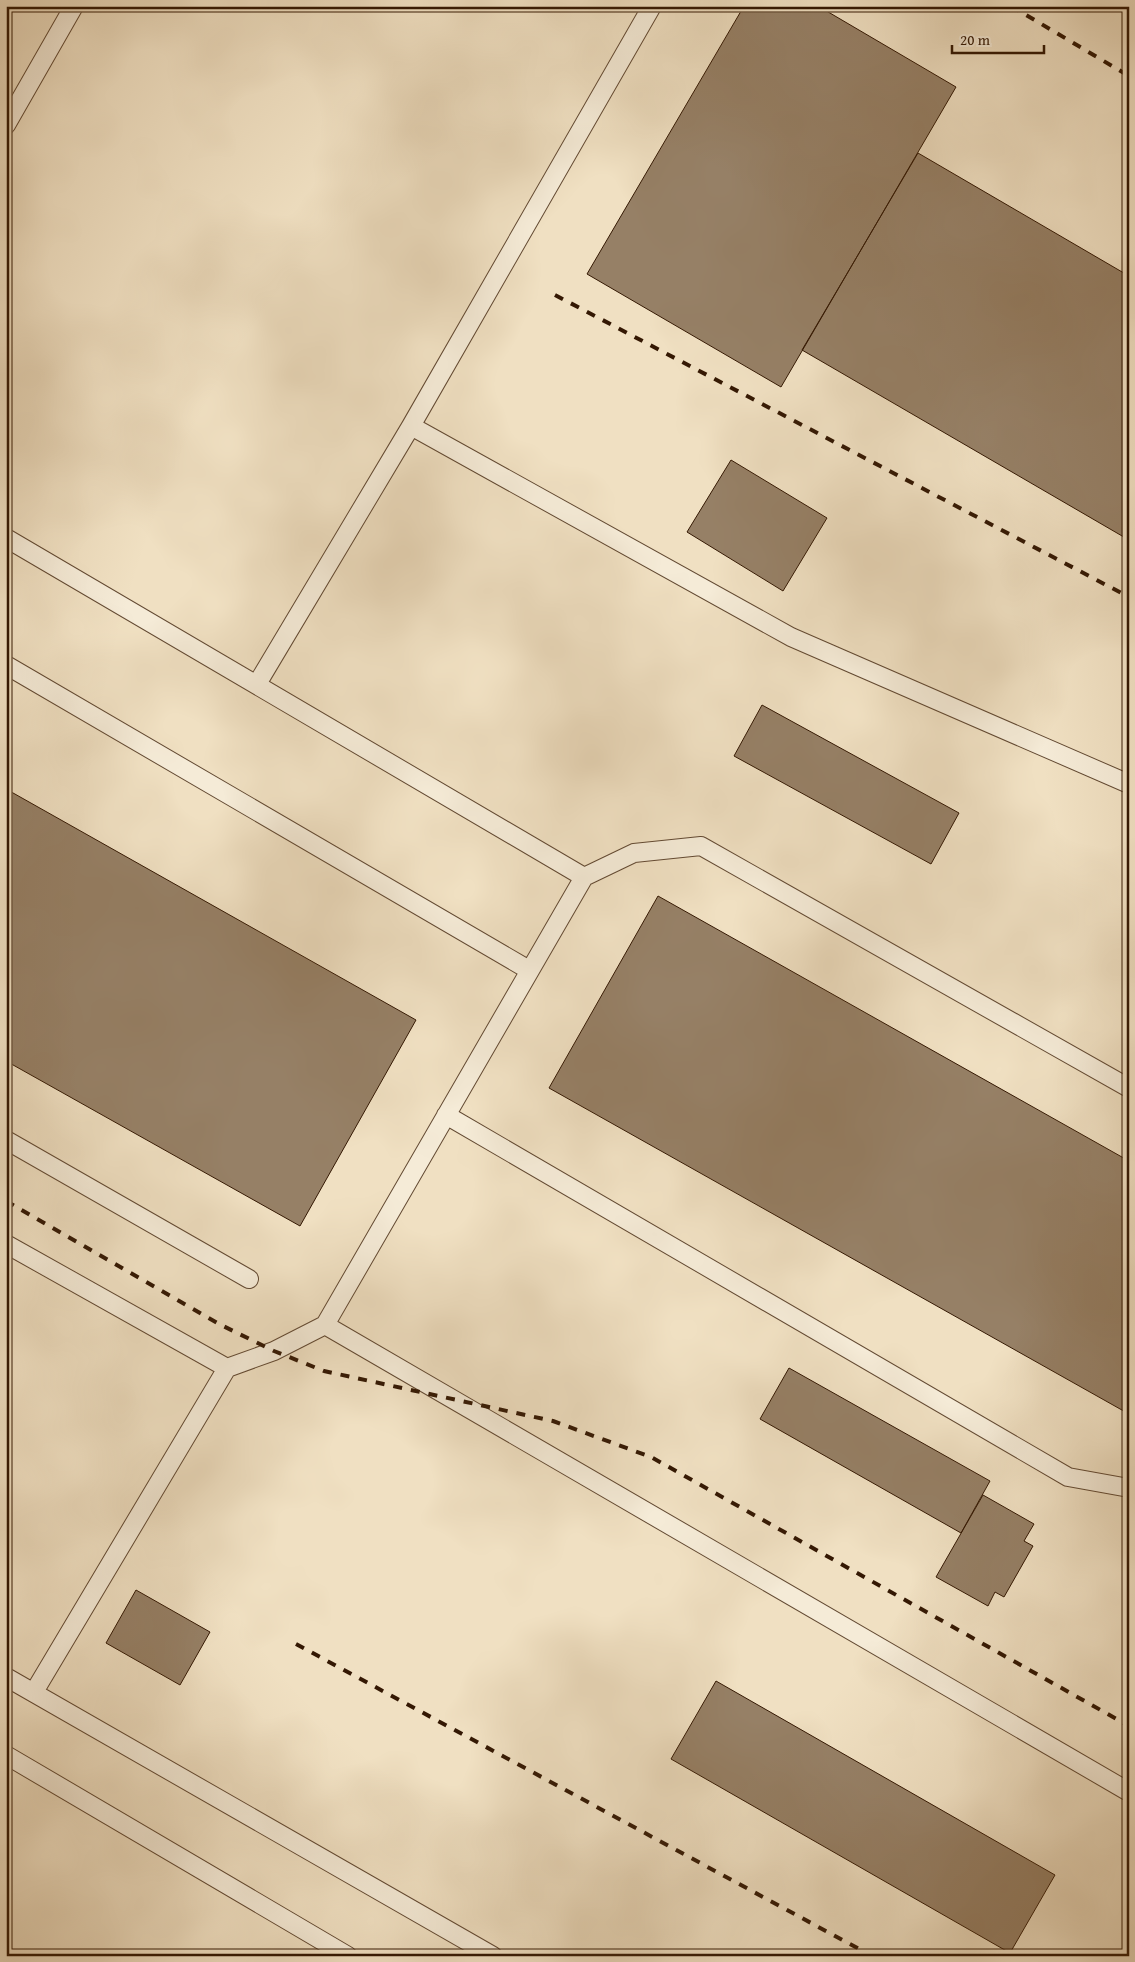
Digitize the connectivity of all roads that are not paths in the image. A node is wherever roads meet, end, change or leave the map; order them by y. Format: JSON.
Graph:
{"nodes":[{"id":1,"x":74,"y":6,"type":"edge"},
{"id":2,"x":652,"y":6,"type":"edge"},
{"id":3,"x":6,"y":125,"type":"edge"},
{"id":4,"x":411,"y":426,"type":"junction"},
{"id":5,"x":6,"y":538,"type":"edge"},
{"id":6,"x":6,"y":665,"type":"edge"},
{"id":7,"x":257,"y":684,"type":"junction"},
{"id":8,"x":1129,"y":784,"type":"edge"},
{"id":9,"x":584,"y":877,"type":"junction"},
{"id":10,"x":529,"y":970,"type":"junction"},
{"id":11,"x":1129,"y":1088,"type":"edge"},
{"id":12,"x":446,"y":1114,"type":"junction"},
{"id":13,"x":6,"y":1140,"type":"edge"},
{"id":14,"x":6,"y":1244,"type":"edge"},
{"id":15,"x":248,"y":1278,"type":"dead end"},
{"id":16,"x":325,"y":1325,"type":"junction"},
{"id":17,"x":227,"y":1368,"type":"junction"},
{"id":18,"x":1129,"y":1488,"type":"edge"},
{"id":19,"x":6,"y":1677,"type":"edge"},
{"id":20,"x":34,"y":1692,"type":"junction"},
{"id":21,"x":6,"y":1755,"type":"edge"},
{"id":22,"x":1129,"y":1792,"type":"edge"},
{"id":23,"x":348,"y":1956,"type":"edge"},
{"id":24,"x":493,"y":1956,"type":"edge"}],
"edges":[{"from":1,"to":3,"type":"lane"},
{"from":2,"to":4,"type":"lane"},
{"from":4,"to":7,"type":"lane"},
{"from":4,"to":8,"type":"lane"},
{"from":5,"to":7,"type":"lane"},
{"from":6,"to":10,"type":"lane"},
{"from":7,"to":9,"type":"lane"},
{"from":9,"to":10,"type":"lane"},
{"from":9,"to":11,"type":"lane"},
{"from":10,"to":12,"type":"lane"},
{"from":12,"to":16,"type":"lane"},
{"from":12,"to":18,"type":"lane"},
{"from":13,"to":15,"type":"lane"},
{"from":14,"to":17,"type":"lane"},
{"from":16,"to":17,"type":"lane"},
{"from":16,"to":22,"type":"lane"},
{"from":17,"to":20,"type":"lane"},
{"from":19,"to":20,"type":"lane"},
{"from":20,"to":24,"type":"lane"},
{"from":21,"to":23,"type":"lane"}]}
